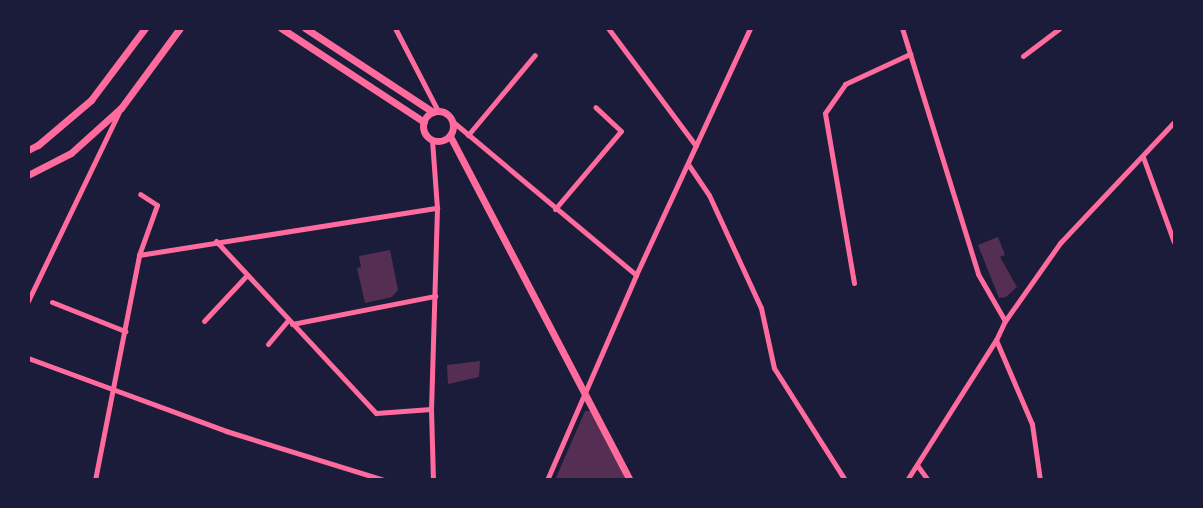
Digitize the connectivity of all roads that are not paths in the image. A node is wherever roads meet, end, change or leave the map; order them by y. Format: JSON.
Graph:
{"nodes":[{"id":1,"x":145,"y":28,"type":"edge"},
{"id":2,"x":180,"y":28,"type":"edge"},
{"id":3,"x":281,"y":28,"type":"edge"},
{"id":4,"x":305,"y":28,"type":"edge"},
{"id":5,"x":394,"y":28,"type":"edge"},
{"id":6,"x":608,"y":28,"type":"edge"},
{"id":7,"x":750,"y":28,"type":"edge"},
{"id":8,"x":902,"y":28,"type":"edge"},
{"id":9,"x":1060,"y":28,"type":"edge"},
{"id":10,"x":535,"y":54,"type":"dead end"},
{"id":11,"x":910,"y":54,"type":"junction"},
{"id":12,"x":1023,"y":56,"type":"dead end"},
{"id":13,"x":595,"y":107,"type":"dead end"},
{"id":14,"x":121,"y":108,"type":"junction"},
{"id":15,"x":435,"y":112,"type":"junction"},
{"id":16,"x":452,"y":121,"type":"junction"},
{"id":17,"x":424,"y":122,"type":"junction"},
{"id":18,"x":1174,"y":122,"type":"edge"},
{"id":19,"x":468,"y":135,"type":"junction"},
{"id":20,"x":450,"y":136,"type":"junction"},
{"id":21,"x":432,"y":140,"type":"junction"},
{"id":22,"x":696,"y":146,"type":"junction"},
{"id":23,"x":28,"y":150,"type":"edge"},
{"id":24,"x":1143,"y":157,"type":"junction"},
{"id":25,"x":688,"y":164,"type":"junction"},
{"id":26,"x":28,"y":175,"type":"edge"},
{"id":27,"x":140,"y":194,"type":"dead end"},
{"id":28,"x":437,"y":208,"type":"junction"},
{"id":29,"x":555,"y":209,"type":"junction"},
{"id":30,"x":216,"y":241,"type":"junction"},
{"id":31,"x":1174,"y":242,"type":"edge"},
{"id":32,"x":139,"y":255,"type":"junction"},
{"id":33,"x":247,"y":275,"type":"junction"},
{"id":34,"x":636,"y":276,"type":"junction"},
{"id":35,"x":855,"y":282,"type":"dead end"},
{"id":36,"x":31,"y":291,"type":"edge"},
{"id":37,"x":435,"y":296,"type":"junction"},
{"id":38,"x":28,"y":300,"type":"edge"},
{"id":39,"x":52,"y":302,"type":"dead end"},
{"id":40,"x":204,"y":321,"type":"dead end"},
{"id":41,"x":1005,"y":321,"type":"junction"},
{"id":42,"x":290,"y":322,"type":"junction"},
{"id":43,"x":125,"y":331,"type":"junction"},
{"id":44,"x":996,"y":340,"type":"junction"},
{"id":45,"x":268,"y":344,"type":"dead end"},
{"id":46,"x":28,"y":358,"type":"edge"},
{"id":47,"x":113,"y":389,"type":"junction"},
{"id":48,"x":585,"y":394,"type":"junction"},
{"id":49,"x":431,"y":409,"type":"junction"},
{"id":50,"x":917,"y":465,"type":"junction"},
{"id":51,"x":95,"y":480,"type":"edge"},
{"id":52,"x":384,"y":480,"type":"edge"},
{"id":53,"x":433,"y":480,"type":"edge"},
{"id":54,"x":547,"y":480,"type":"edge"},
{"id":55,"x":630,"y":480,"type":"edge"},
{"id":56,"x":845,"y":480,"type":"edge"},
{"id":57,"x":907,"y":480,"type":"edge"},
{"id":58,"x":928,"y":480,"type":"edge"},
{"id":59,"x":1040,"y":480,"type":"edge"}],
"edges":[{"from":1,"to":23,"type":"street"},
{"from":2,"to":14,"type":"street"},
{"from":3,"to":17,"type":"street"},
{"from":4,"to":15,"type":"street"},
{"from":5,"to":15,"type":"street"},
{"from":6,"to":22,"type":"street"},
{"from":7,"to":22,"type":"street"},
{"from":8,"to":11,"type":"street"},
{"from":9,"to":12,"type":"street"},
{"from":10,"to":19,"type":"street"},
{"from":11,"to":35,"type":"street"},
{"from":11,"to":41,"type":"street"},
{"from":13,"to":29,"type":"street"},
{"from":14,"to":26,"type":"street"},
{"from":14,"to":36,"type":"street"},
{"from":15,"to":16,"type":"street"},
{"from":15,"to":17,"type":"street"},
{"from":16,"to":19,"type":"street"},
{"from":16,"to":20,"type":"street"},
{"from":17,"to":21,"type":"street"},
{"from":18,"to":24,"type":"street"},
{"from":19,"to":29,"type":"street"},
{"from":20,"to":21,"type":"street"},
{"from":20,"to":48,"type":"street"},
{"from":21,"to":28,"type":"street"},
{"from":22,"to":25,"type":"street"},
{"from":24,"to":31,"type":"street"},
{"from":24,"to":41,"type":"street"},
{"from":25,"to":34,"type":"street"},
{"from":25,"to":56,"type":"street"},
{"from":27,"to":32,"type":"street"},
{"from":28,"to":30,"type":"street"},
{"from":28,"to":37,"type":"street"},
{"from":29,"to":34,"type":"street"},
{"from":30,"to":32,"type":"street"},
{"from":30,"to":33,"type":"street"},
{"from":32,"to":43,"type":"street"},
{"from":33,"to":40,"type":"street"},
{"from":33,"to":42,"type":"street"},
{"from":34,"to":48,"type":"street"},
{"from":36,"to":38,"type":"street"},
{"from":37,"to":42,"type":"street"},
{"from":37,"to":49,"type":"street"},
{"from":39,"to":43,"type":"street"},
{"from":41,"to":44,"type":"street"},
{"from":42,"to":45,"type":"street"},
{"from":42,"to":49,"type":"street"},
{"from":43,"to":47,"type":"street"},
{"from":44,"to":50,"type":"street"},
{"from":44,"to":59,"type":"street"},
{"from":46,"to":47,"type":"street"},
{"from":47,"to":51,"type":"street"},
{"from":47,"to":52,"type":"street"},
{"from":48,"to":54,"type":"street"},
{"from":48,"to":55,"type":"street"},
{"from":49,"to":53,"type":"street"},
{"from":50,"to":57,"type":"street"},
{"from":50,"to":58,"type":"street"}]}
